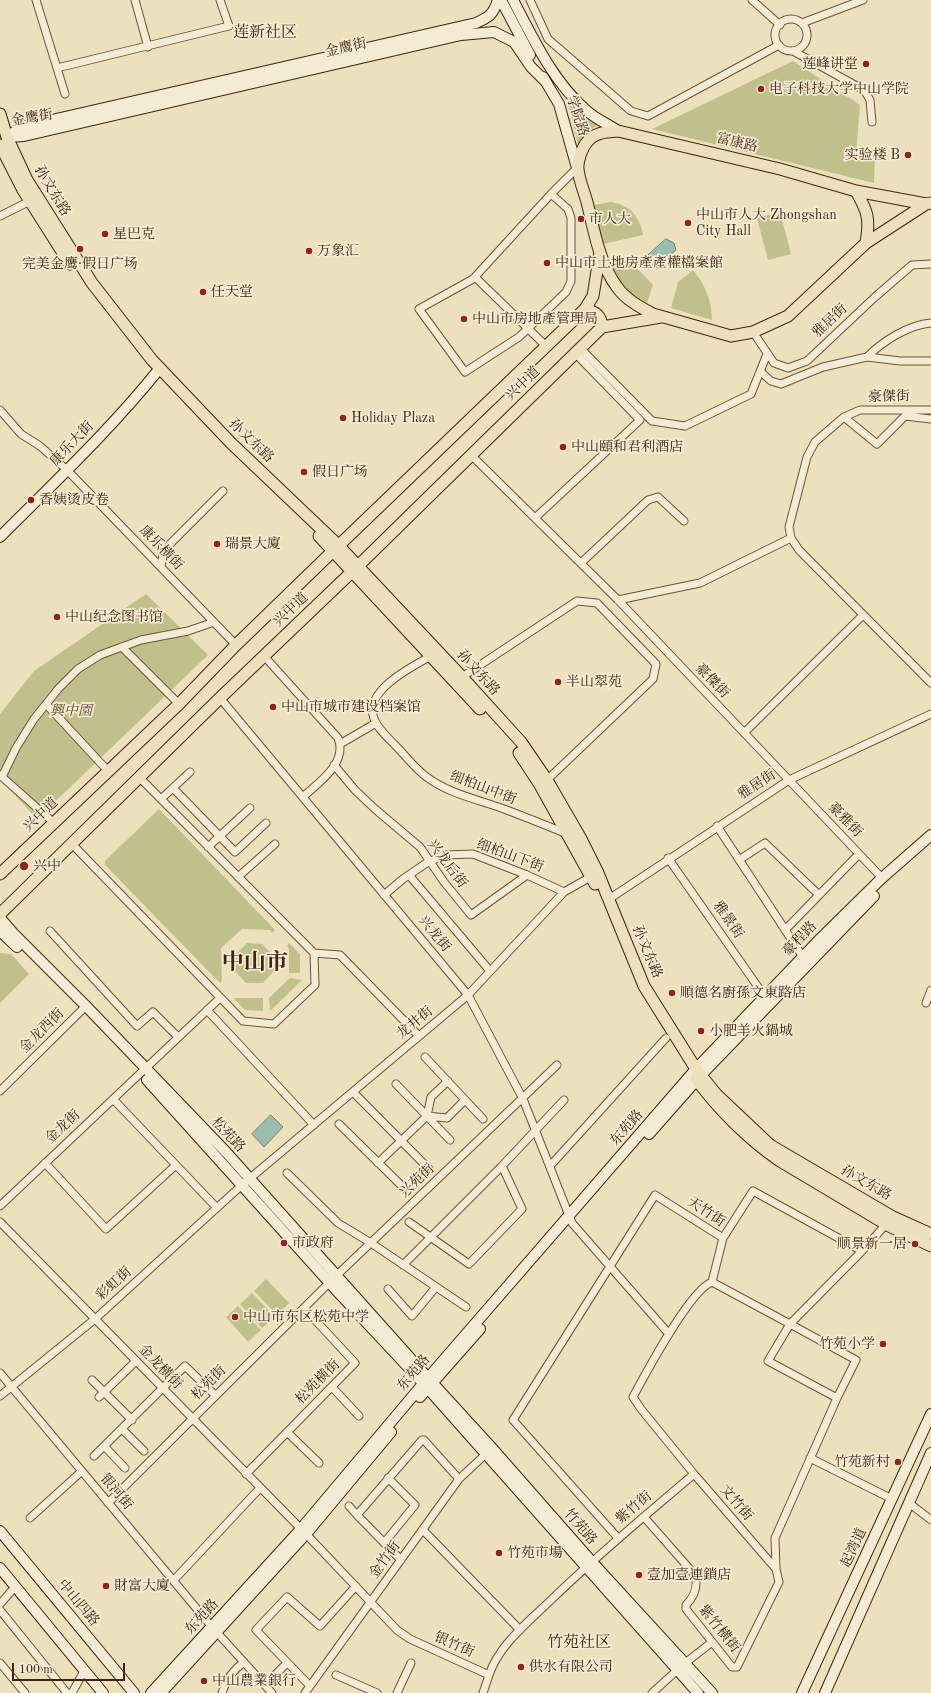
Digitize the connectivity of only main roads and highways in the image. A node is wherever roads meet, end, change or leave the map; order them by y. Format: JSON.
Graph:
{"nodes":[{"id":1,"x":0,"y":114,"type":"edge"},
{"id":2,"x":2,"y":139,"type":"edge"},
{"id":3,"x":577,"y":168,"type":"joint"},
{"id":4,"x":856,"y":191,"type":"junction"},
{"id":5,"x":928,"y":204,"type":"edge"},
{"id":6,"x":866,"y":243,"type":"junction"},
{"id":7,"x":600,"y":252,"type":"junction"},
{"id":8,"x":585,"y":309,"type":"junction"},
{"id":9,"x":662,"y":317,"type":"junction"},
{"id":10,"x":602,"y":327,"type":"junction"},
{"id":11,"x":158,"y":371,"type":"junction"},
{"id":12,"x":336,"y":548,"type":"junction"},
{"id":13,"x":355,"y":569,"type":"junction"},
{"id":14,"x":0,"y":874,"type":"edge"},
{"id":15,"x":595,"y":875,"type":"junction"},
{"id":16,"x":0,"y":914,"type":"edge"},
{"id":17,"x":696,"y":1075,"type":"junction"},
{"id":18,"x":890,"y":1220,"type":"junction"},
{"id":19,"x":931,"y":1234,"type":"edge"},
{"id":20,"x":931,"y":1246,"type":"edge"}],
"edges":[{"from":1,"to":2,"type":"main road","name":"孙文东路"},
{"from":2,"to":11,"type":"main road","name":"孙文东路"},
{"from":2,"to":11,"type":"main road","name":"孙文东路"},
{"from":3,"to":4,"type":"main road","name":"富康路"},
{"from":3,"to":7,"type":"main road","name":"学院路"},
{"from":4,"to":5,"type":"main road","name":"富康路"},
{"from":4,"to":6,"type":"main road"},
{"from":5,"to":6,"type":"main road"},
{"from":6,"to":9,"type":"main road"},
{"from":7,"to":8,"type":"main road"},
{"from":7,"to":9,"type":"main road","name":"学院路"},
{"from":8,"to":10,"type":"main road"},
{"from":8,"to":12,"type":"main road","name":"兴中道"},
{"from":9,"to":10,"type":"main road"},
{"from":10,"to":13,"type":"main road","name":"兴中道"},
{"from":11,"to":12,"type":"main road","name":"孙文东路"},
{"from":12,"to":13,"type":"main road","name":"孙文东路"},
{"from":12,"to":14,"type":"main road","name":"兴中道"},
{"from":13,"to":15,"type":"main road","name":"孙文东路"},
{"from":13,"to":15,"type":"main road","name":"孙文东路"},
{"from":13,"to":16,"type":"main road","name":"兴中道"},
{"from":15,"to":17,"type":"main road","name":"孙文东路"},
{"from":15,"to":17,"type":"main road","name":"孙文东路"},
{"from":17,"to":18,"type":"main road","name":"孙文东路"},
{"from":18,"to":19,"type":"main road","name":"孙文东路"},
{"from":18,"to":20,"type":"main road","name":"孙文东路"}]}
